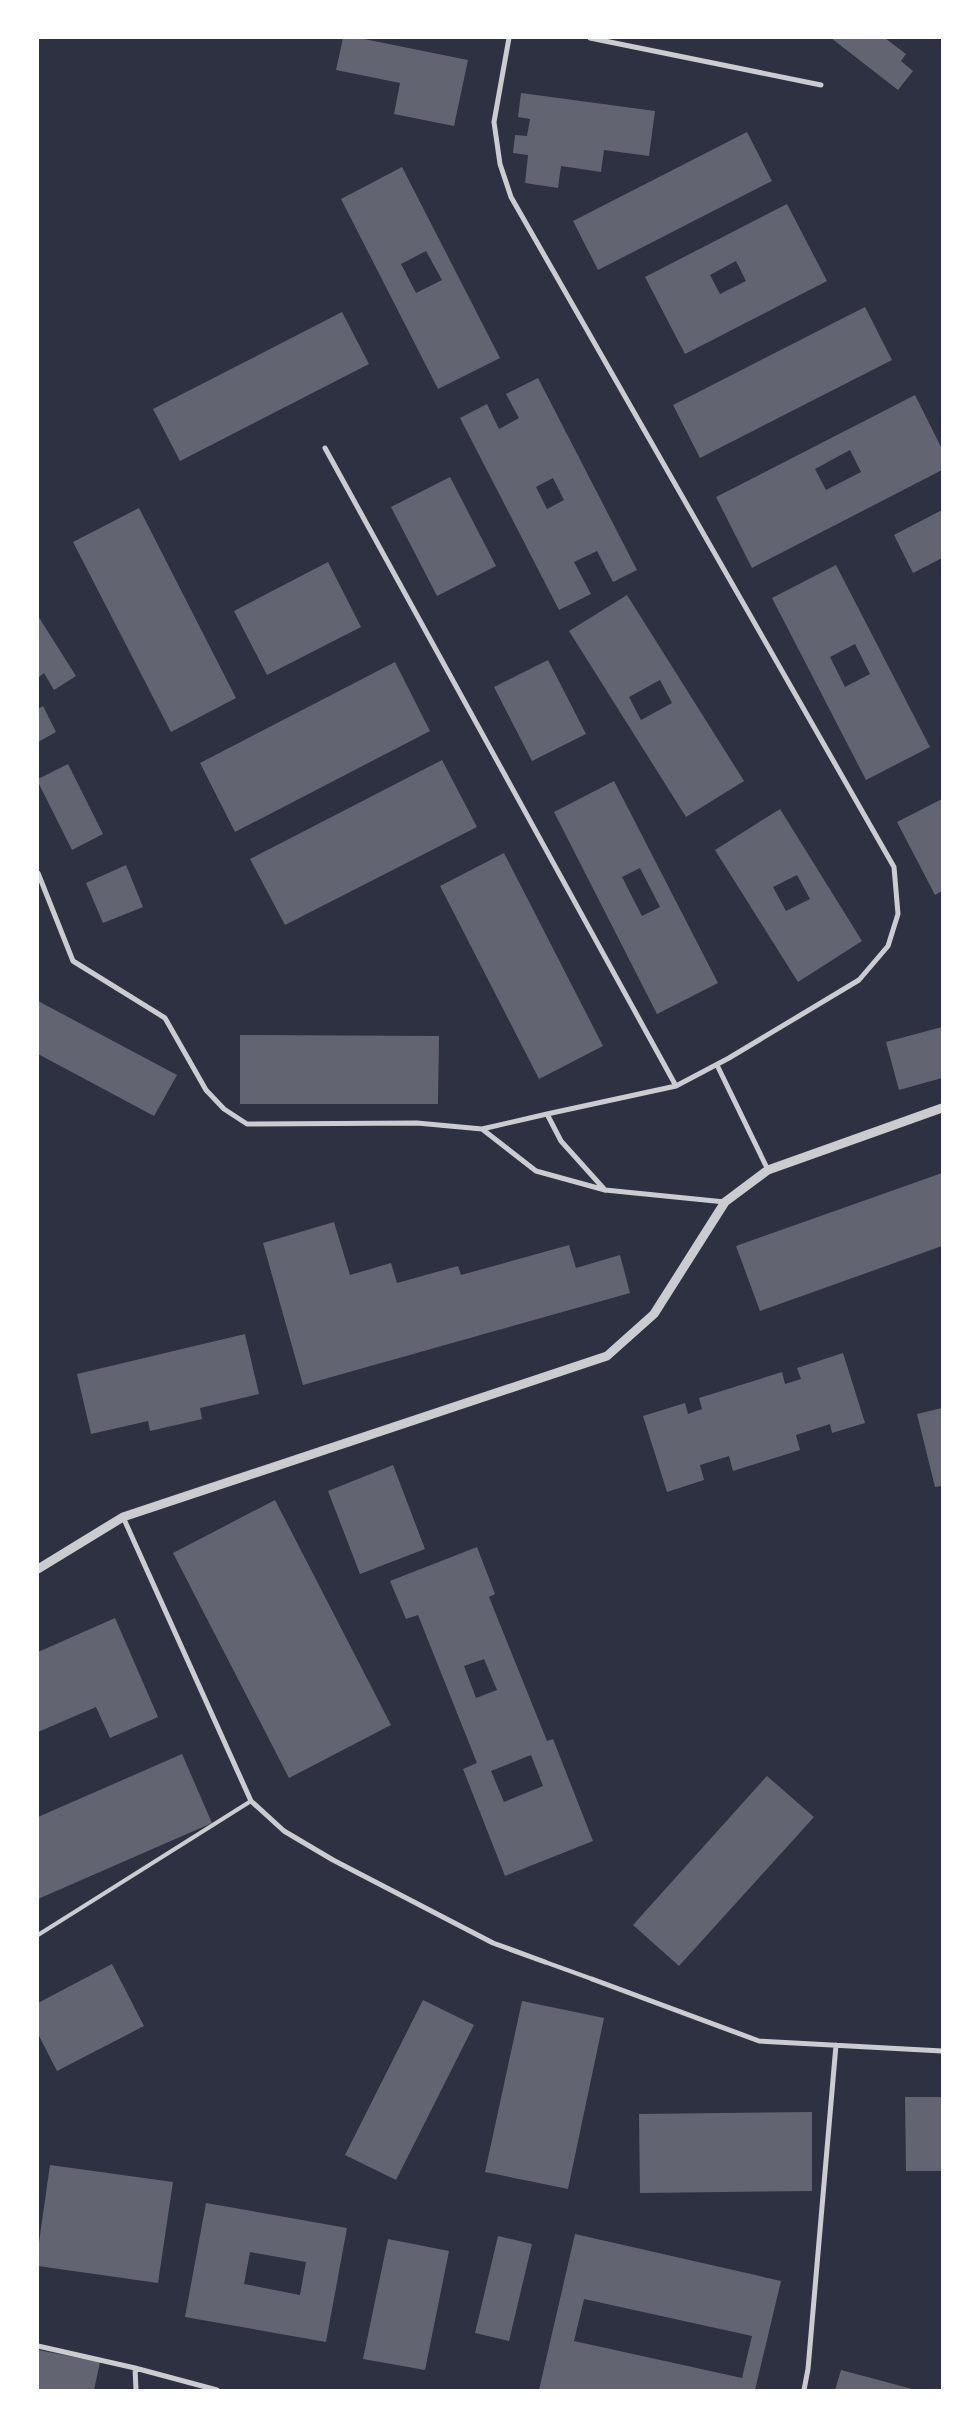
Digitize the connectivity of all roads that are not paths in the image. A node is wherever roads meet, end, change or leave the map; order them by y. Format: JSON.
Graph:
{"nodes":[{"id":1,"x":509,"y":38,"type":"edge"},
{"id":2,"x":590,"y":38,"type":"edge"},
{"id":3,"x":821,"y":85,"type":"dead end"},
{"id":4,"x":325,"y":448,"type":"dead end"},
{"id":5,"x":38,"y":873,"type":"edge"},
{"id":6,"x":717,"y":1065,"type":"junction"},
{"id":7,"x":676,"y":1086,"type":"junction"},
{"id":8,"x":942,"y":1108,"type":"edge"},
{"id":9,"x":546,"y":1114,"type":"junction"},
{"id":10,"x":482,"y":1129,"type":"junction"},
{"id":11,"x":768,"y":1170,"type":"junction"},
{"id":12,"x":605,"y":1190,"type":"junction"},
{"id":13,"x":725,"y":1202,"type":"junction"},
{"id":14,"x":123,"y":1517,"type":"junction"},
{"id":15,"x":38,"y":1569,"type":"edge"},
{"id":16,"x":251,"y":1801,"type":"junction"},
{"id":17,"x":38,"y":1935,"type":"edge"},
{"id":18,"x":545,"y":1962,"type":"joint"},
{"id":19,"x":592,"y":1979,"type":"joint"},
{"id":20,"x":836,"y":2045,"type":"junction"},
{"id":21,"x":942,"y":2051,"type":"edge"},
{"id":22,"x":38,"y":2346,"type":"edge"},
{"id":23,"x":135,"y":2368,"type":"junction"},
{"id":24,"x":136,"y":2390,"type":"edge"},
{"id":25,"x":218,"y":2390,"type":"edge"},
{"id":26,"x":804,"y":2390,"type":"edge"}],
"edges":[{"from":1,"to":6,"type":"street"},
{"from":2,"to":3,"type":"street"},
{"from":4,"to":7,"type":"street"},
{"from":5,"to":10,"type":"street"},
{"from":6,"to":7,"type":"street"},
{"from":6,"to":11,"type":"street"},
{"from":7,"to":9,"type":"street"},
{"from":8,"to":11,"type":"street"},
{"from":9,"to":10,"type":"street"},
{"from":9,"to":12,"type":"street"},
{"from":10,"to":12,"type":"street"},
{"from":11,"to":13,"type":"street"},
{"from":12,"to":13,"type":"street"},
{"from":13,"to":14,"type":"street"},
{"from":14,"to":15,"type":"street"},
{"from":14,"to":16,"type":"street"},
{"from":16,"to":17,"type":"lane"},
{"from":16,"to":18,"type":"street"},
{"from":18,"to":19,"type":"street"},
{"from":19,"to":20,"type":"street"},
{"from":20,"to":21,"type":"street"},
{"from":20,"to":26,"type":"street"},
{"from":22,"to":23,"type":"street"},
{"from":23,"to":24,"type":"street"},
{"from":23,"to":25,"type":"street"}]}
